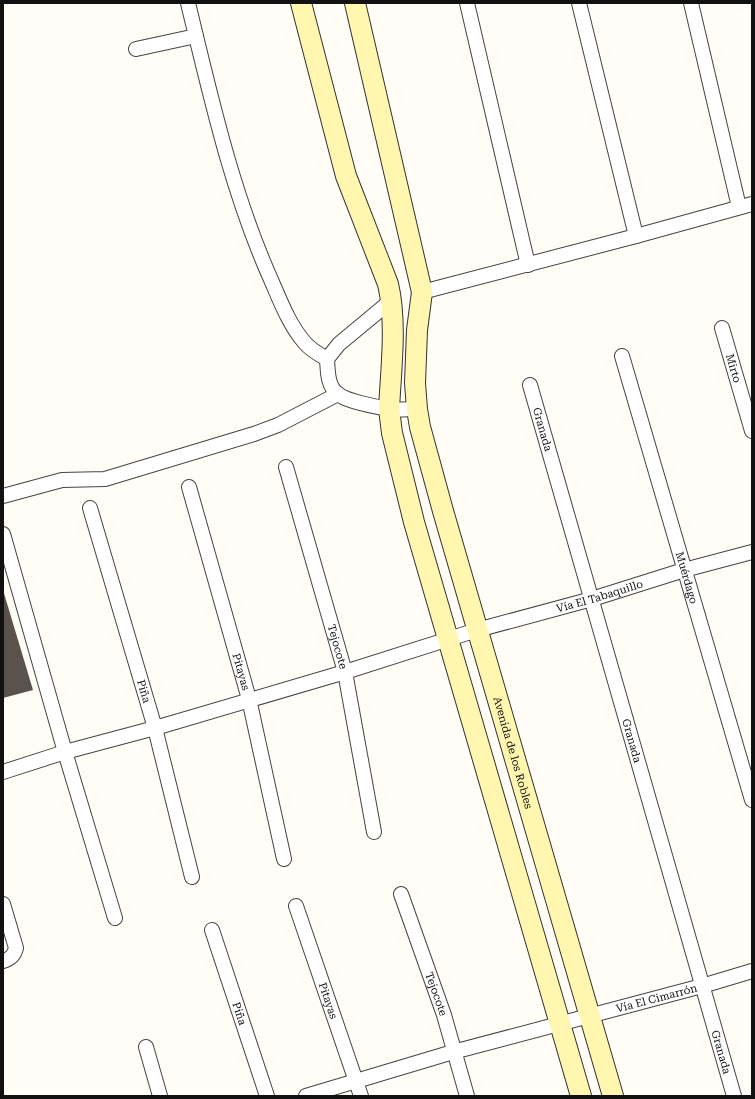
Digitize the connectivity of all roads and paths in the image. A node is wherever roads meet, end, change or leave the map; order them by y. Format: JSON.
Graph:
{"nodes":[{"id":1,"x":188,"y":3,"type":"edge"},
{"id":2,"x":301,"y":3,"type":"edge"},
{"id":3,"x":355,"y":3,"type":"edge"},
{"id":4,"x":467,"y":3,"type":"edge"},
{"id":5,"x":579,"y":3,"type":"edge"},
{"id":6,"x":691,"y":3,"type":"edge"},
{"id":7,"x":196,"y":36,"type":"junction"},
{"id":8,"x":136,"y":49,"type":"dead end"},
{"id":9,"x":745,"y":206,"type":"edge"},
{"id":10,"x":636,"y":236,"type":"junction"},
{"id":11,"x":528,"y":265,"type":"junction"},
{"id":12,"x":422,"y":292,"type":"junction"},
{"id":13,"x":392,"y":300,"type":"junction"},
{"id":14,"x":722,"y":328,"type":"dead end"},
{"id":15,"x":622,"y":356,"type":"dead end"},
{"id":16,"x":327,"y":359,"type":"junction"},
{"id":17,"x":530,"y":386,"type":"dead end"},
{"id":18,"x":338,"y":394,"type":"junction"},
{"id":19,"x":389,"y":409,"type":"junction"},
{"id":20,"x":417,"y":409,"type":"junction"},
{"id":21,"x":752,"y":431,"type":"edge"},
{"id":22,"x":286,"y":467,"type":"dead end"},
{"id":23,"x":189,"y":487,"type":"dead end"},
{"id":24,"x":3,"y":496,"type":"edge"},
{"id":25,"x":90,"y":508,"type":"dead end"},
{"id":26,"x":3,"y":534,"type":"edge"},
{"id":27,"x":752,"y":552,"type":"edge"},
{"id":28,"x":684,"y":570,"type":"junction"},
{"id":29,"x":592,"y":599,"type":"junction"},
{"id":30,"x":477,"y":630,"type":"junction"},
{"id":31,"x":447,"y":640,"type":"junction"},
{"id":32,"x":345,"y":672,"type":"junction"},
{"id":33,"x":249,"y":699,"type":"junction"},
{"id":34,"x":155,"y":728,"type":"junction"},
{"id":35,"x":65,"y":752,"type":"junction"},
{"id":36,"x":3,"y":772,"type":"edge"},
{"id":37,"x":752,"y":800,"type":"edge"},
{"id":38,"x":374,"y":832,"type":"dead end"},
{"id":39,"x":284,"y":859,"type":"dead end"},
{"id":40,"x":192,"y":877,"type":"dead end"},
{"id":41,"x":401,"y":894,"type":"dead end"},
{"id":42,"x":3,"y":904,"type":"edge"},
{"id":43,"x":296,"y":906,"type":"dead end"},
{"id":44,"x":115,"y":918,"type":"dead end"},
{"id":45,"x":212,"y":930,"type":"dead end"},
{"id":46,"x":3,"y":961,"type":"edge"},
{"id":47,"x":752,"y":972,"type":"edge"},
{"id":48,"x":702,"y":986,"type":"junction"},
{"id":49,"x":590,"y":1016,"type":"junction"},
{"id":50,"x":560,"y":1024,"type":"junction"},
{"id":51,"x":146,"y":1047,"type":"dead end"},
{"id":52,"x":453,"y":1052,"type":"junction"},
{"id":53,"x":356,"y":1081,"type":"junction"},
{"id":54,"x":160,"y":1096,"type":"edge"},
{"id":55,"x":267,"y":1096,"type":"edge"},
{"id":56,"x":306,"y":1096,"type":"edge"},
{"id":57,"x":361,"y":1096,"type":"edge"},
{"id":58,"x":467,"y":1096,"type":"edge"},
{"id":59,"x":581,"y":1096,"type":"edge"},
{"id":60,"x":613,"y":1096,"type":"edge"},
{"id":61,"x":734,"y":1096,"type":"edge"}],
"edges":[{"from":1,"to":7,"type":"street"},
{"from":2,"to":13,"type":"street"},
{"from":3,"to":12,"type":"street"},
{"from":4,"to":11,"type":"street"},
{"from":5,"to":10,"type":"street"},
{"from":6,"to":9,"type":"street"},
{"from":7,"to":8,"type":"street"},
{"from":7,"to":16,"type":"street"},
{"from":9,"to":10,"type":"street"},
{"from":10,"to":11,"type":"street"},
{"from":11,"to":12,"type":"street"},
{"from":12,"to":20,"type":"street","name":"Avenida de los Robles"},
{"from":13,"to":16,"type":"street"},
{"from":13,"to":19,"type":"street"},
{"from":14,"to":21,"type":"street","name":"Mirto"},
{"from":15,"to":28,"type":"street","name":"Muérdago"},
{"from":16,"to":18,"type":"street"},
{"from":17,"to":29,"type":"street","name":"Granada"},
{"from":18,"to":19,"type":"street"},
{"from":18,"to":24,"type":"street"},
{"from":19,"to":20,"type":"street"},
{"from":19,"to":31,"type":"street"},
{"from":20,"to":30,"type":"street","name":"Avenida de los Robles"},
{"from":22,"to":32,"type":"street","name":"Tejocote"},
{"from":23,"to":33,"type":"street","name":"Pitayas"},
{"from":25,"to":34,"type":"street","name":"Piña"},
{"from":26,"to":35,"type":"street"},
{"from":27,"to":28,"type":"street","name":"Vía El Tabaquillo"},
{"from":28,"to":29,"type":"street","name":"Vía El Tabaquillo"},
{"from":28,"to":37,"type":"street","name":"Muérdago"},
{"from":29,"to":30,"type":"street","name":"Vía El Tabaquillo"},
{"from":29,"to":48,"type":"street","name":"Granada"},
{"from":30,"to":31,"type":"street","name":"Vía El Tabaquillo"},
{"from":30,"to":49,"type":"street","name":"Avenida de los Robles"},
{"from":31,"to":32,"type":"street","name":"Vía El Tabaquillo"},
{"from":31,"to":50,"type":"street"},
{"from":32,"to":33,"type":"street","name":"Vía El Tabaquillo"},
{"from":32,"to":38,"type":"street","name":"Tejocote"},
{"from":33,"to":34,"type":"street","name":"Vía El Tabaquillo"},
{"from":33,"to":39,"type":"street","name":"Pitayas"},
{"from":34,"to":35,"type":"street","name":"Vía El Tabaquillo"},
{"from":34,"to":40,"type":"street","name":"Piña"},
{"from":35,"to":36,"type":"street","name":"Vía El Tabaquillo"},
{"from":35,"to":44,"type":"street"},
{"from":41,"to":52,"type":"street","name":"Tejocote"},
{"from":42,"to":46,"type":"street"},
{"from":43,"to":53,"type":"street","name":"Pitayas"},
{"from":45,"to":55,"type":"street","name":"Piña"},
{"from":47,"to":48,"type":"street","name":"Vía El Cimarrón"},
{"from":48,"to":49,"type":"street","name":"Vía El Cimarrón"},
{"from":48,"to":61,"type":"street","name":"Granada"},
{"from":49,"to":50,"type":"street","name":"Vía El Cimarrón"},
{"from":49,"to":60,"type":"street","name":"Avenida de los Robles"},
{"from":50,"to":52,"type":"street","name":"Vía El Cimarrón"},
{"from":50,"to":59,"type":"street"},
{"from":51,"to":54,"type":"street"},
{"from":52,"to":53,"type":"street","name":"Vía El Cimarrón"},
{"from":52,"to":58,"type":"street","name":"Tejocote"},
{"from":53,"to":56,"type":"street","name":"Vía El Cimarrón"},
{"from":53,"to":57,"type":"street","name":"Pitayas"}]}
